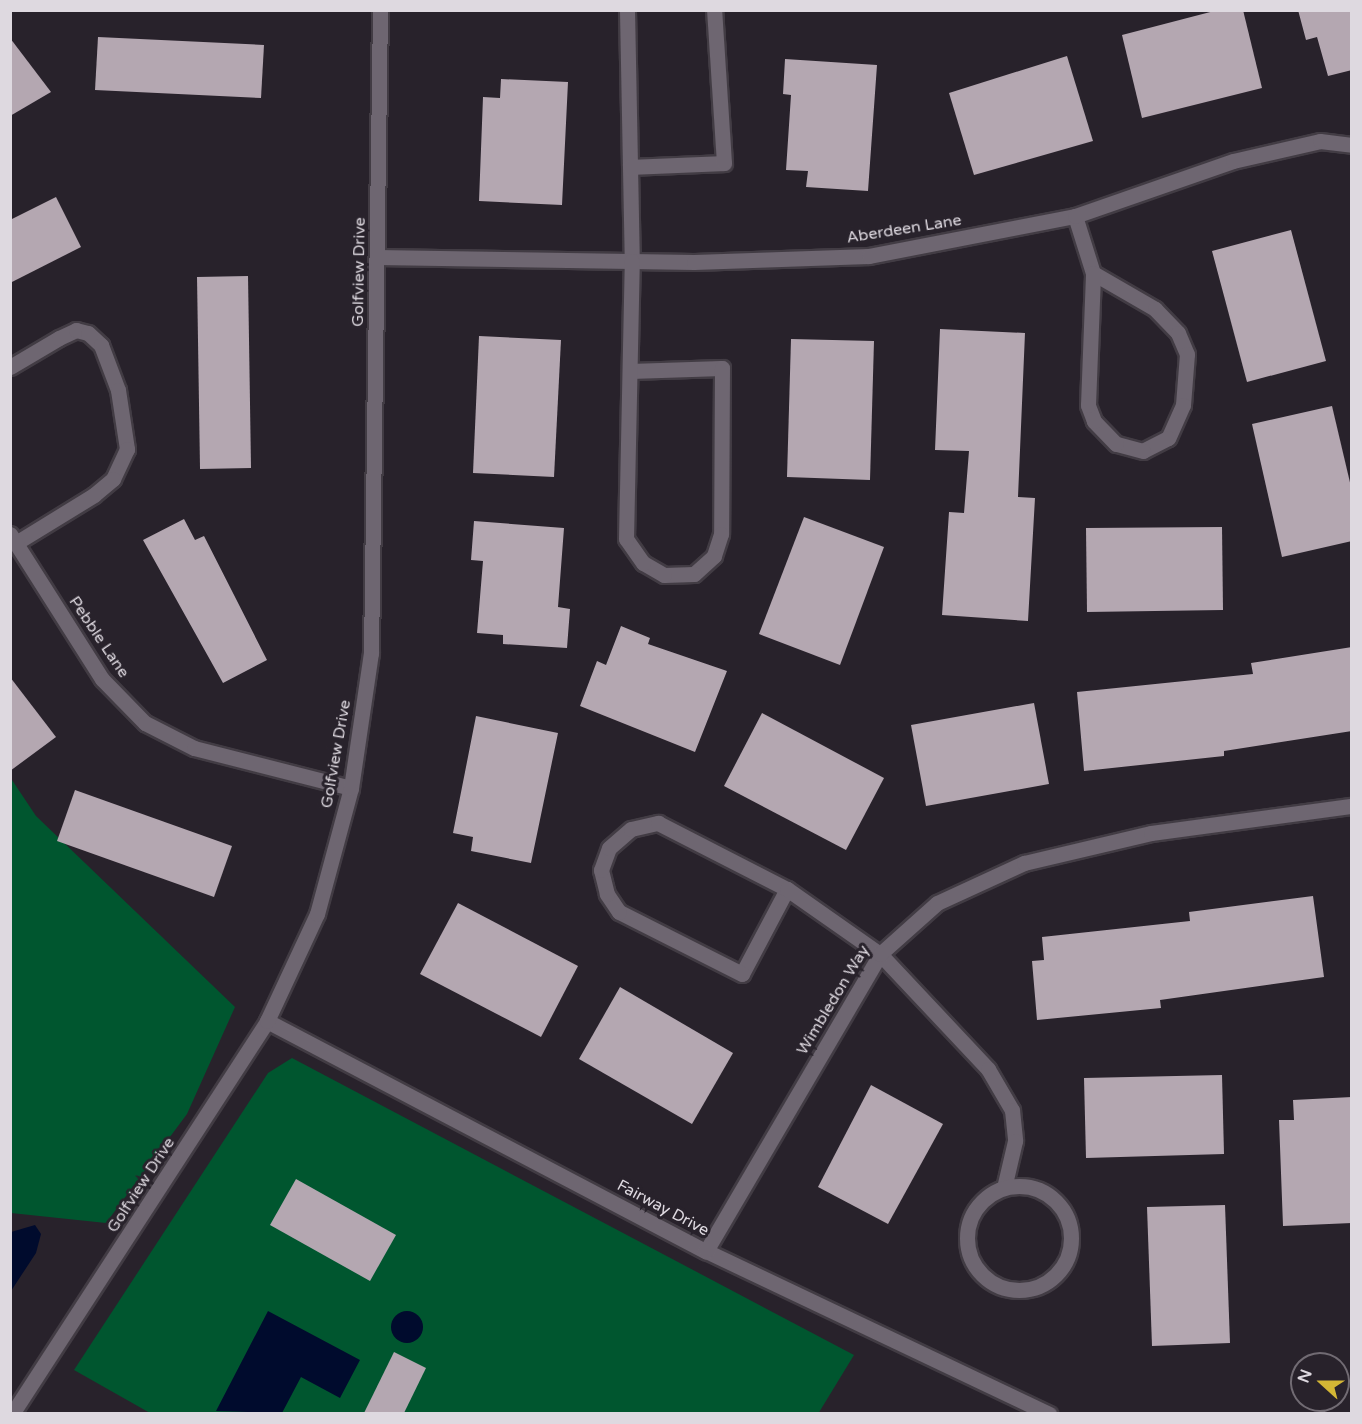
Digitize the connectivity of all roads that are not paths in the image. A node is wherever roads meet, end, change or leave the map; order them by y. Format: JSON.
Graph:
{"nodes":[{"id":1,"x":380,"y":10,"type":"edge"},
{"id":2,"x":627,"y":10,"type":"edge"},
{"id":3,"x":714,"y":10,"type":"edge"},
{"id":4,"x":1352,"y":145,"type":"edge"},
{"id":5,"x":630,"y":167,"type":"junction"},
{"id":6,"x":1076,"y":216,"type":"junction"},
{"id":7,"x":377,"y":257,"type":"junction"},
{"id":8,"x":632,"y":261,"type":"junction"},
{"id":9,"x":1093,"y":273,"type":"junction"},
{"id":10,"x":10,"y":368,"type":"edge"},
{"id":11,"x":630,"y":371,"type":"junction"},
{"id":12,"x":13,"y":538,"type":"edge"},
{"id":13,"x":351,"y":788,"type":"junction"},
{"id":14,"x":1352,"y":806,"type":"edge"},
{"id":15,"x":788,"y":889,"type":"junction"},
{"id":16,"x":880,"y":954,"type":"junction"},
{"id":17,"x":267,"y":1021,"type":"junction"},
{"id":18,"x":1004,"y":1188,"type":"junction"},
{"id":19,"x":706,"y":1251,"type":"junction"},
{"id":20,"x":1015,"y":1408,"type":"edge"},
{"id":21,"x":12,"y":1413,"type":"edge"},
{"id":22,"x":1049,"y":1413,"type":"edge"}],
"edges":[{"from":1,"to":7,"type":"street","name":"Golfview Drive"},
{"from":2,"to":5,"type":"street"},
{"from":3,"to":5,"type":"street"},
{"from":4,"to":6,"type":"street","name":"Aberdeen Lane"},
{"from":5,"to":8,"type":"street"},
{"from":6,"to":8,"type":"street","name":"Aberdeen Lane"},
{"from":6,"to":9,"type":"street"},
{"from":7,"to":8,"type":"street","name":"Aberdeen Lane"},
{"from":7,"to":13,"type":"street","name":"Golfview Drive"},
{"from":8,"to":11,"type":"street"},
{"from":9,"to":9,"type":"street"},
{"from":10,"to":12,"type":"street"},
{"from":11,"to":11,"type":"street"},
{"from":12,"to":13,"type":"street","name":"Pebble Lane"},
{"from":13,"to":17,"type":"street","name":"Golfview Drive"},
{"from":14,"to":16,"type":"street","name":"Wimbledon Way"},
{"from":15,"to":15,"type":"street"},
{"from":15,"to":16,"type":"street"},
{"from":16,"to":18,"type":"street"},
{"from":16,"to":19,"type":"street","name":"Wimbledon Way"},
{"from":17,"to":19,"type":"street","name":"Fairway Drive"},
{"from":17,"to":21,"type":"street","name":"Golfview Drive"},
{"from":18,"to":18,"type":"street"},
{"from":19,"to":20,"type":"street","name":"Fairway Drive"},
{"from":20,"to":22,"type":"street","name":"Fairway Drive"}]}
